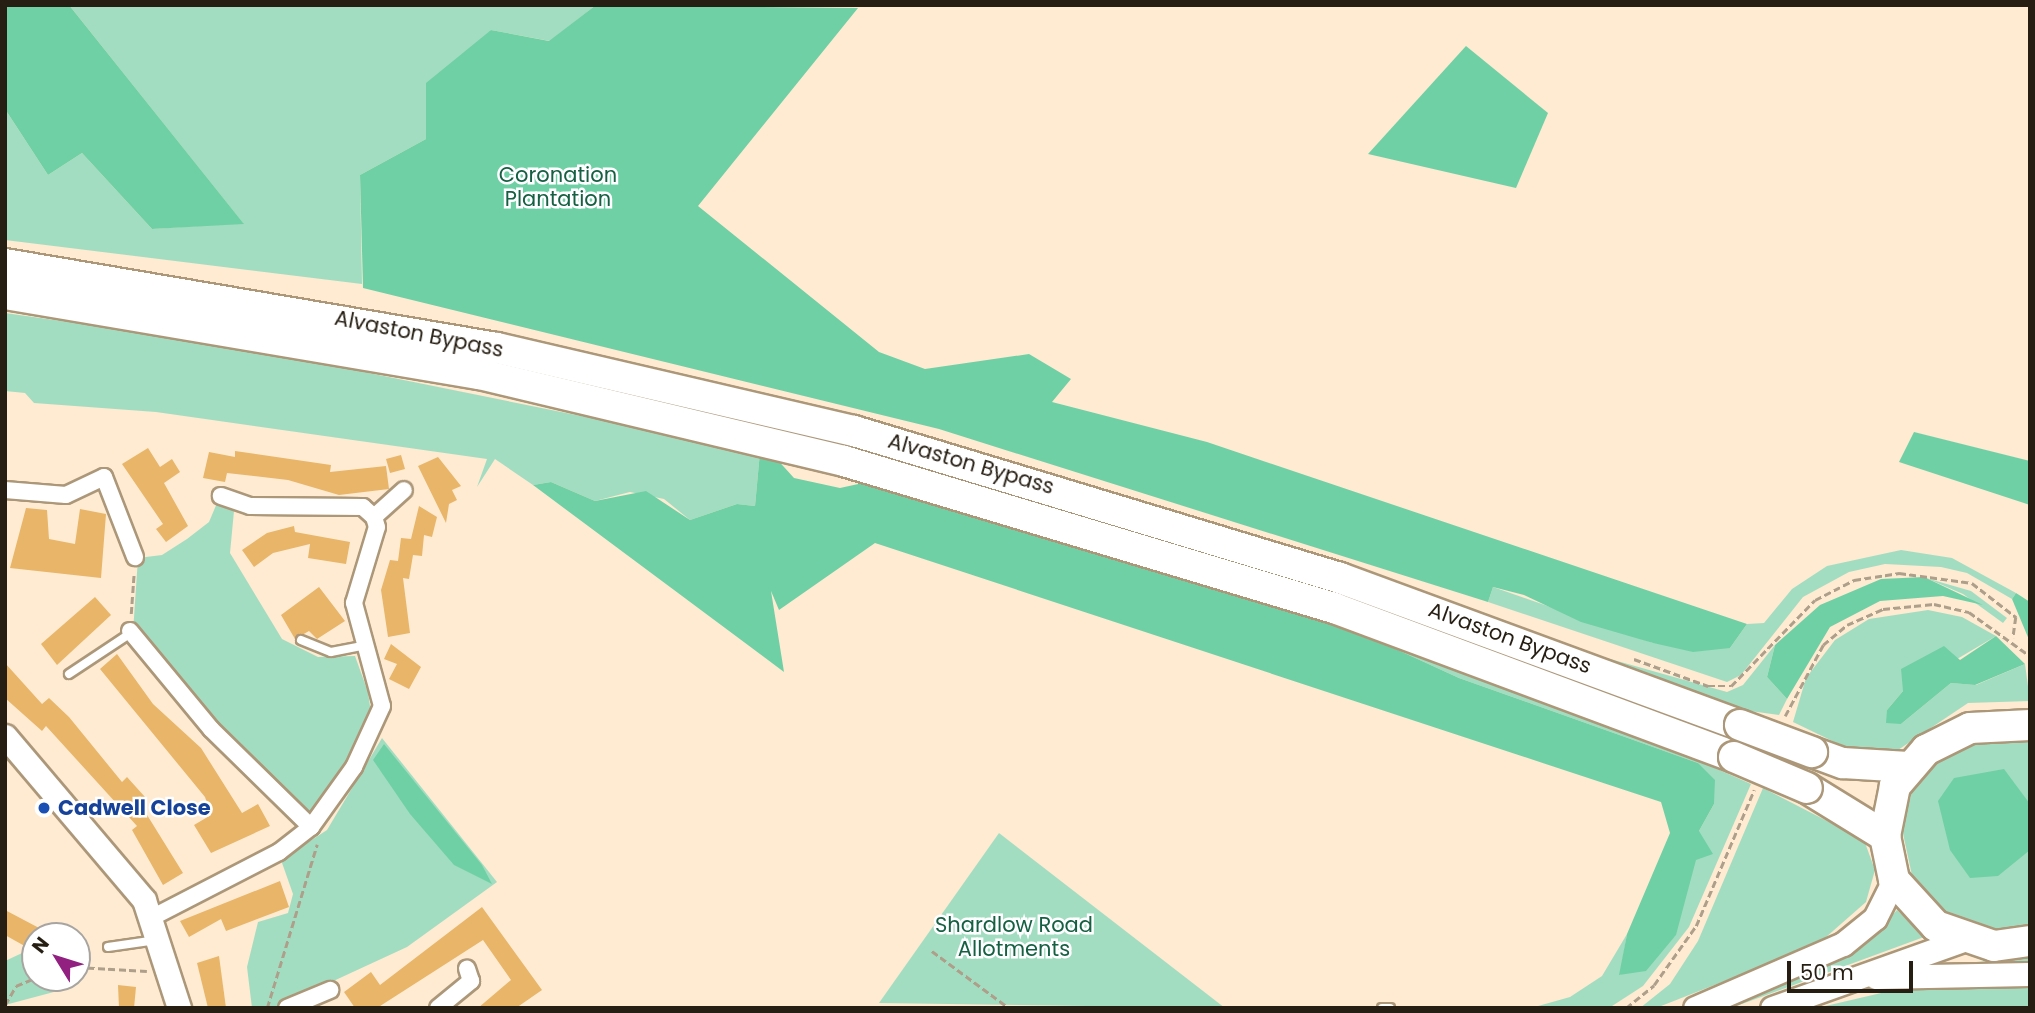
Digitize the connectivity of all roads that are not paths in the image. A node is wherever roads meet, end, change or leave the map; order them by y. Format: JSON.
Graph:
{"nodes":[{"id":1,"x":5,"y":264,"type":"edge"},
{"id":2,"x":5,"y":294,"type":"edge"},
{"id":3,"x":404,"y":489,"type":"dead end"},
{"id":4,"x":5,"y":490,"type":"edge"},
{"id":5,"x":221,"y":496,"type":"dead end"},
{"id":6,"x":373,"y":517,"type":"junction"},
{"id":7,"x":135,"y":558,"type":"road end"},
{"id":8,"x":131,"y":632,"type":"joint"},
{"id":9,"x":301,"y":640,"type":"dead end"},
{"id":10,"x":362,"y":646,"type":"junction"},
{"id":11,"x":69,"y":674,"type":"dead end"},
{"id":12,"x":2028,"y":724,"type":"edge"},
{"id":13,"x":5,"y":736,"type":"edge"},
{"id":14,"x":1908,"y":766,"type":"junction"},
{"id":15,"x":312,"y":824,"type":"junction"},
{"id":16,"x":1885,"y":836,"type":"junction"},
{"id":17,"x":1894,"y":880,"type":"junction"},
{"id":18,"x":153,"y":917,"type":"junction"},
{"id":19,"x":160,"y":939,"type":"junction"},
{"id":20,"x":1963,"y":940,"type":"junction"},
{"id":21,"x":2030,"y":941,"type":"edge"},
{"id":22,"x":108,"y":947,"type":"dead end"},
{"id":23,"x":467,"y":969,"type":"dead end"},
{"id":24,"x":2030,"y":974,"type":"edge"},
{"id":25,"x":1841,"y":979,"type":"junction"},
{"id":26,"x":330,"y":990,"type":"dead end"},
{"id":27,"x":179,"y":1008,"type":"edge"},
{"id":28,"x":287,"y":1008,"type":"edge"},
{"id":29,"x":438,"y":1008,"type":"edge"},
{"id":30,"x":1382,"y":1008,"type":"edge"},
{"id":31,"x":1390,"y":1008,"type":"edge"},
{"id":32,"x":1695,"y":1008,"type":"edge"},
{"id":33,"x":1772,"y":1008,"type":"edge"}],
"edges":[{"from":1,"to":14,"type":"highway","name":"Alvaston Bypass","bridge":true},
{"from":2,"to":16,"type":"highway","name":"Alvaston Bypass","bridge":true},
{"from":3,"to":6,"type":"street"},
{"from":4,"to":7,"type":"street"},
{"from":5,"to":6,"type":"street"},
{"from":6,"to":10,"type":"street"},
{"from":8,"to":11,"type":"lane"},
{"from":8,"to":15,"type":"street"},
{"from":9,"to":10,"type":"lane"},
{"from":10,"to":15,"type":"street"},
{"from":12,"to":14,"type":"highway"},
{"from":13,"to":18,"type":"street"},
{"from":14,"to":16,"type":"highway"},
{"from":15,"to":18,"type":"street"},
{"from":16,"to":17,"type":"highway"},
{"from":17,"to":20,"type":"highway"},
{"from":17,"to":32,"type":"street"},
{"from":18,"to":19,"type":"street"},
{"from":19,"to":22,"type":"lane"},
{"from":19,"to":27,"type":"street"},
{"from":20,"to":21,"type":"highway"},
{"from":20,"to":25,"type":"street"},
{"from":23,"to":29,"type":"street"},
{"from":24,"to":25,"type":"street"},
{"from":25,"to":33,"type":"street"},
{"from":26,"to":28,"type":"street"},
{"from":30,"to":31,"type":"lane"}]}
